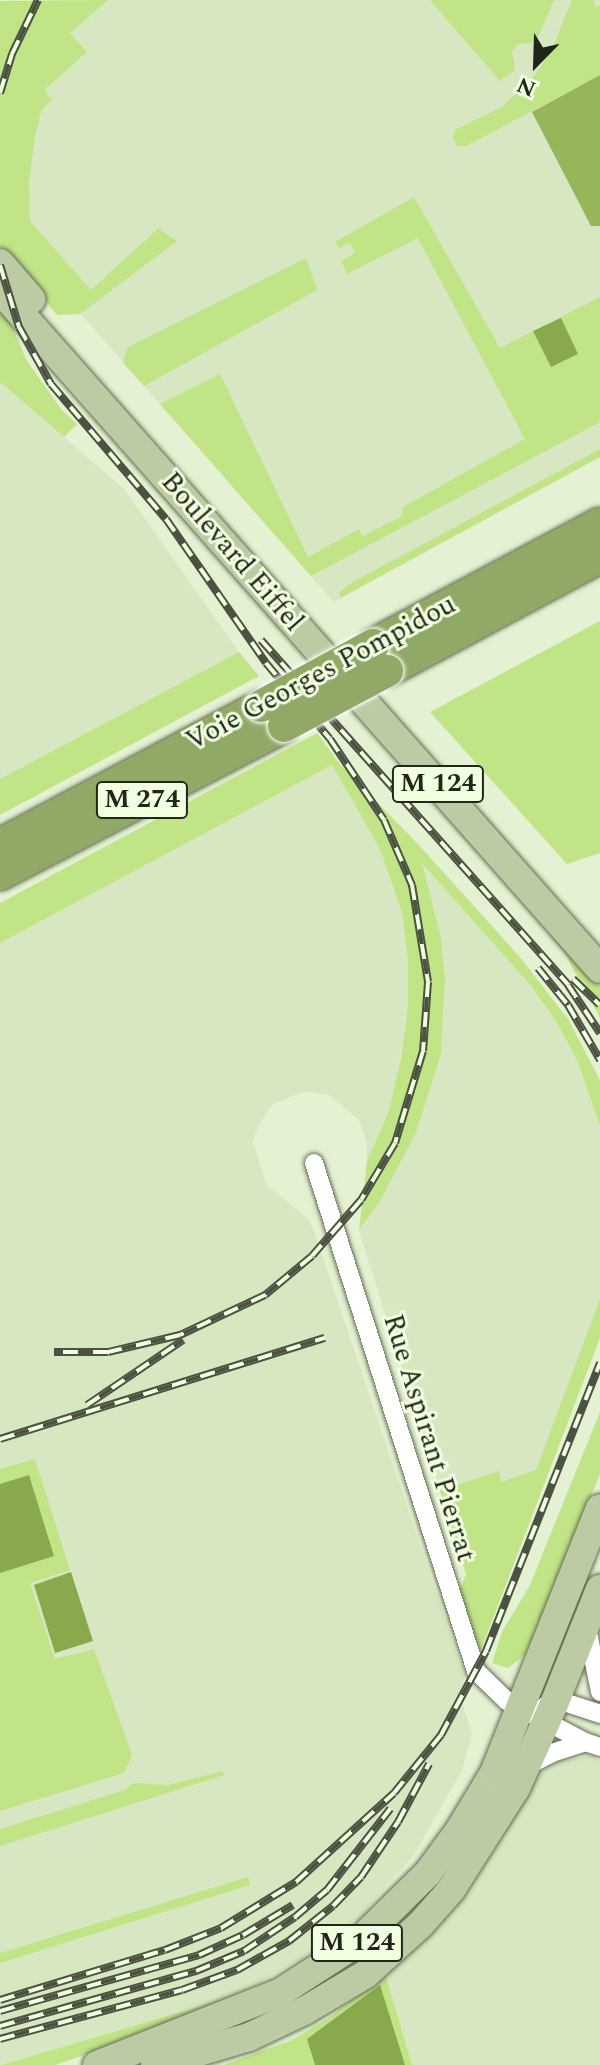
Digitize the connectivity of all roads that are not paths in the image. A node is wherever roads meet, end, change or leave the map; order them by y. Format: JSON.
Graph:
{"nodes":[{"id":1,"x":0,"y":263,"type":"edge"},
{"id":2,"x":0,"y":290,"type":"edge"},
{"id":3,"x":600,"y":524,"type":"edge"},
{"id":4,"x":600,"y":557,"type":"edge"},
{"id":5,"x":380,"y":658,"type":"junction"},
{"id":6,"x":272,"y":716,"type":"junction"},
{"id":7,"x":0,"y":845,"type":"edge"},
{"id":8,"x":0,"y":874,"type":"edge"},
{"id":9,"x":597,"y":955,"type":"edge"},
{"id":10,"x":314,"y":1163,"type":"dead end"},
{"id":11,"x":600,"y":1508,"type":"edge"},
{"id":12,"x":600,"y":1589,"type":"edge"},
{"id":13,"x":586,"y":1622,"type":"junction"},
{"id":14,"x":600,"y":1692,"type":"edge"},
{"id":15,"x":541,"y":1712,"type":"junction"},
{"id":16,"x":600,"y":1714,"type":"edge"},
{"id":17,"x":592,"y":1745,"type":"edge"},
{"id":18,"x":527,"y":1766,"type":"junction"},
{"id":19,"x":97,"y":2065,"type":"edge"},
{"id":20,"x":155,"y":2065,"type":"edge"}],
"edges":[{"from":1,"to":9,"type":"main road","name":"Boulevard Eiffel","number":"M 124"},
{"from":2,"to":9,"type":"main road","name":"Boulevard Eiffel","number":"M 124"},
{"from":3,"to":5,"type":"highway","name":"Voie Georges Pompidou","number":"M 274"},
{"from":4,"to":5,"type":"highway","name":"Voie Georges Pompidou","number":"M 274"},
{"from":5,"to":6,"type":"highway","name":"Voie Georges Pompidou","number":"M 274","bridge":true},
{"from":6,"to":7,"type":"highway","name":"Voie Georges Pompidou","number":"M 274"},
{"from":6,"to":8,"type":"highway","name":"Voie Georges Pompidou","number":"M 274"},
{"from":10,"to":15,"type":"street","name":"Rue Aspirant Pierrat"},
{"from":11,"to":15,"type":"main road","number":"M 124"},
{"from":12,"to":13,"type":"main road","number":"M 124"},
{"from":13,"to":14,"type":"street"},
{"from":13,"to":15,"type":"main road","number":"M 124"},
{"from":15,"to":16,"type":"street"},
{"from":15,"to":17,"type":"street","name":"Rue Aspirant Pierrat"},
{"from":15,"to":18,"type":"main road","number":"M 124"},
{"from":15,"to":19,"type":"main road","number":"M 124"},
{"from":17,"to":18,"type":"street"},
{"from":18,"to":20,"type":"main road","number":"M 124"}]}
